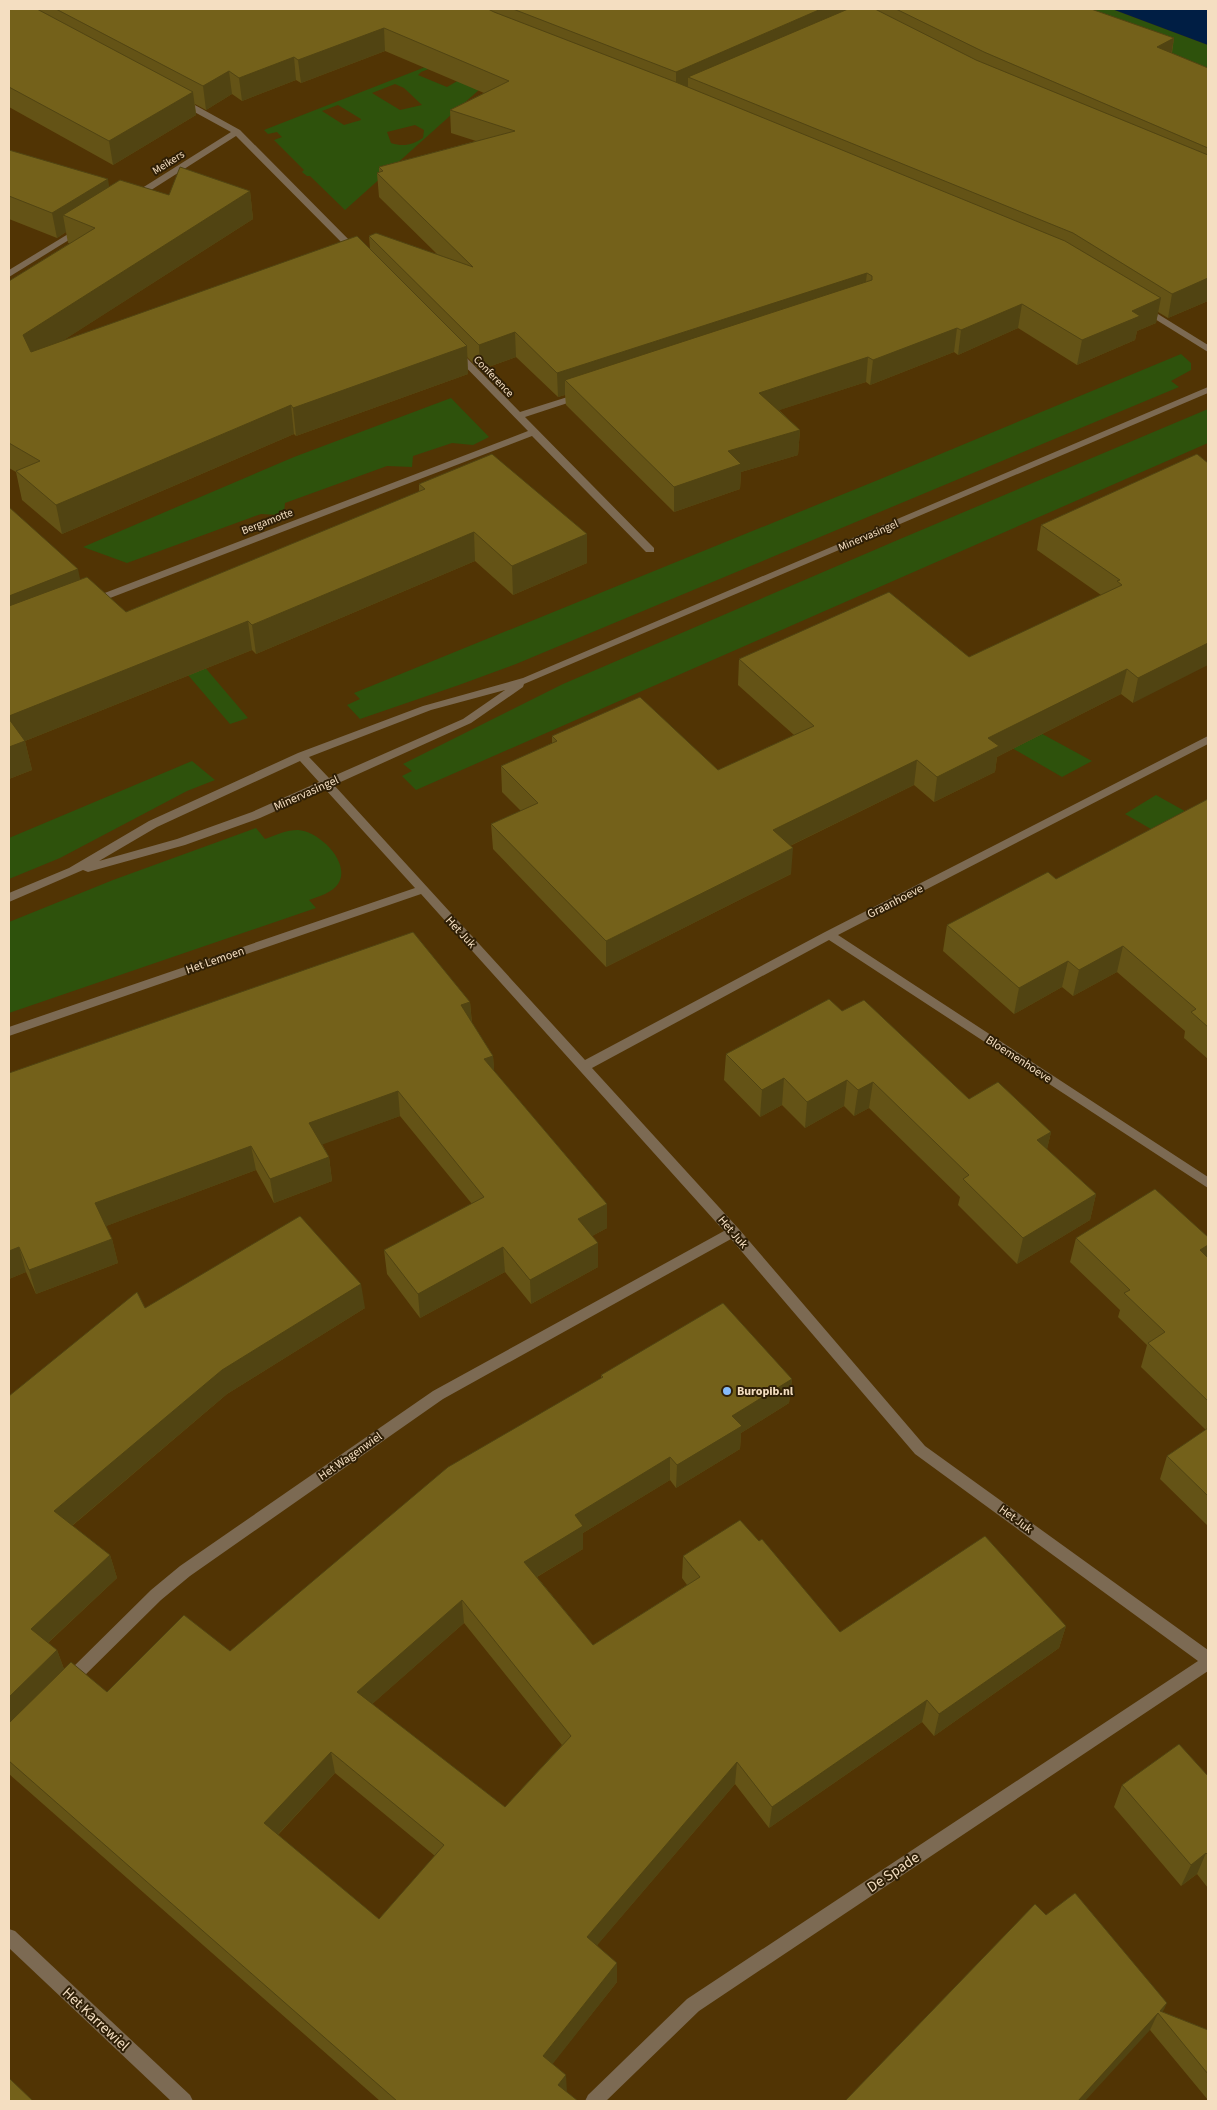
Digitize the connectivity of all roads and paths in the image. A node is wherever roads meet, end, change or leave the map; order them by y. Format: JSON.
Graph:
{"nodes":[{"id":1,"x":171,"y":95,"type":"edge"},
{"id":2,"x":237,"y":132,"type":"junction"},
{"id":3,"x":128,"y":201,"type":"edge"},
{"id":4,"x":87,"y":226,"type":"edge"},
{"id":5,"x":367,"y":262,"type":"edge"},
{"id":6,"x":9,"y":274,"type":"edge"},
{"id":7,"x":1139,"y":306,"type":"edge"},
{"id":8,"x":447,"y":343,"type":"edge"},
{"id":9,"x":1208,"y":349,"type":"edge"},
{"id":10,"x":1208,"y":390,"type":"edge"},
{"id":11,"x":587,"y":394,"type":"edge"},
{"id":12,"x":518,"y":416,"type":"junction"},
{"id":13,"x":533,"y":432,"type":"junction"},
{"id":14,"x":650,"y":550,"type":"dead end"},
{"id":15,"x":81,"y":606,"type":"edge"},
{"id":16,"x":527,"y":680,"type":"junction"},
{"id":17,"x":1208,"y":740,"type":"edge"},
{"id":18,"x":302,"y":756,"type":"junction"},
{"id":19,"x":327,"y":783,"type":"junction"},
{"id":20,"x":70,"y":873,"type":"junction"},
{"id":21,"x":421,"y":890,"type":"junction"},
{"id":22,"x":9,"y":898,"type":"edge"},
{"id":23,"x":829,"y":935,"type":"junction"},
{"id":24,"x":9,"y":1032,"type":"edge"},
{"id":25,"x":584,"y":1066,"type":"junction"},
{"id":26,"x":1208,"y":1183,"type":"edge"},
{"id":27,"x":733,"y":1232,"type":"junction"},
{"id":28,"x":1208,"y":1659,"type":"edge"},
{"id":29,"x":1208,"y":1664,"type":"edge"},
{"id":30,"x":58,"y":1692,"type":"edge"},
{"id":31,"x":9,"y":1937,"type":"edge"},
{"id":32,"x":184,"y":2101,"type":"edge"},
{"id":33,"x":594,"y":2101,"type":"edge"}],
"edges":[{"from":1,"to":2,"type":"street"},
{"from":2,"to":3,"type":"street","name":"Meikers"},
{"from":2,"to":5,"type":"street"},
{"from":4,"to":6,"type":"street"},
{"from":7,"to":9,"type":"street"},
{"from":8,"to":12,"type":"street","name":"Conference"},
{"from":10,"to":16,"type":"street","name":"Minervasingel"},
{"from":11,"to":12,"type":"street"},
{"from":12,"to":13,"type":"street","name":"Conference"},
{"from":13,"to":14,"type":"street","name":"Conference"},
{"from":13,"to":15,"type":"street","name":"Bergamotte"},
{"from":16,"to":18,"type":"street","name":"Minervasingel"},
{"from":16,"to":19,"type":"street","name":"Minervasingel"},
{"from":17,"to":23,"type":"street","name":"Graanhoeve"},
{"from":18,"to":19,"type":"street","name":"Het Juk"},
{"from":18,"to":20,"type":"street","name":"Minervasingel"},
{"from":19,"to":20,"type":"street","name":"Minervasingel"},
{"from":19,"to":21,"type":"street","name":"Het Juk"},
{"from":20,"to":22,"type":"street","name":"Minervasingel"},
{"from":21,"to":24,"type":"street","name":"Het Lemoen"},
{"from":21,"to":25,"type":"street","name":"Het Juk"},
{"from":23,"to":25,"type":"street","name":"Graanhoeve"},
{"from":23,"to":26,"type":"street","name":"Bloemenhoeve"},
{"from":25,"to":27,"type":"street","name":"Het Juk"},
{"from":27,"to":28,"type":"street","name":"Het Juk"},
{"from":27,"to":30,"type":"street","name":"Het Wagenwiel"},
{"from":29,"to":33,"type":"street","name":"De Spade"},
{"from":31,"to":32,"type":"street","name":"Het Karrewiel"}]}
